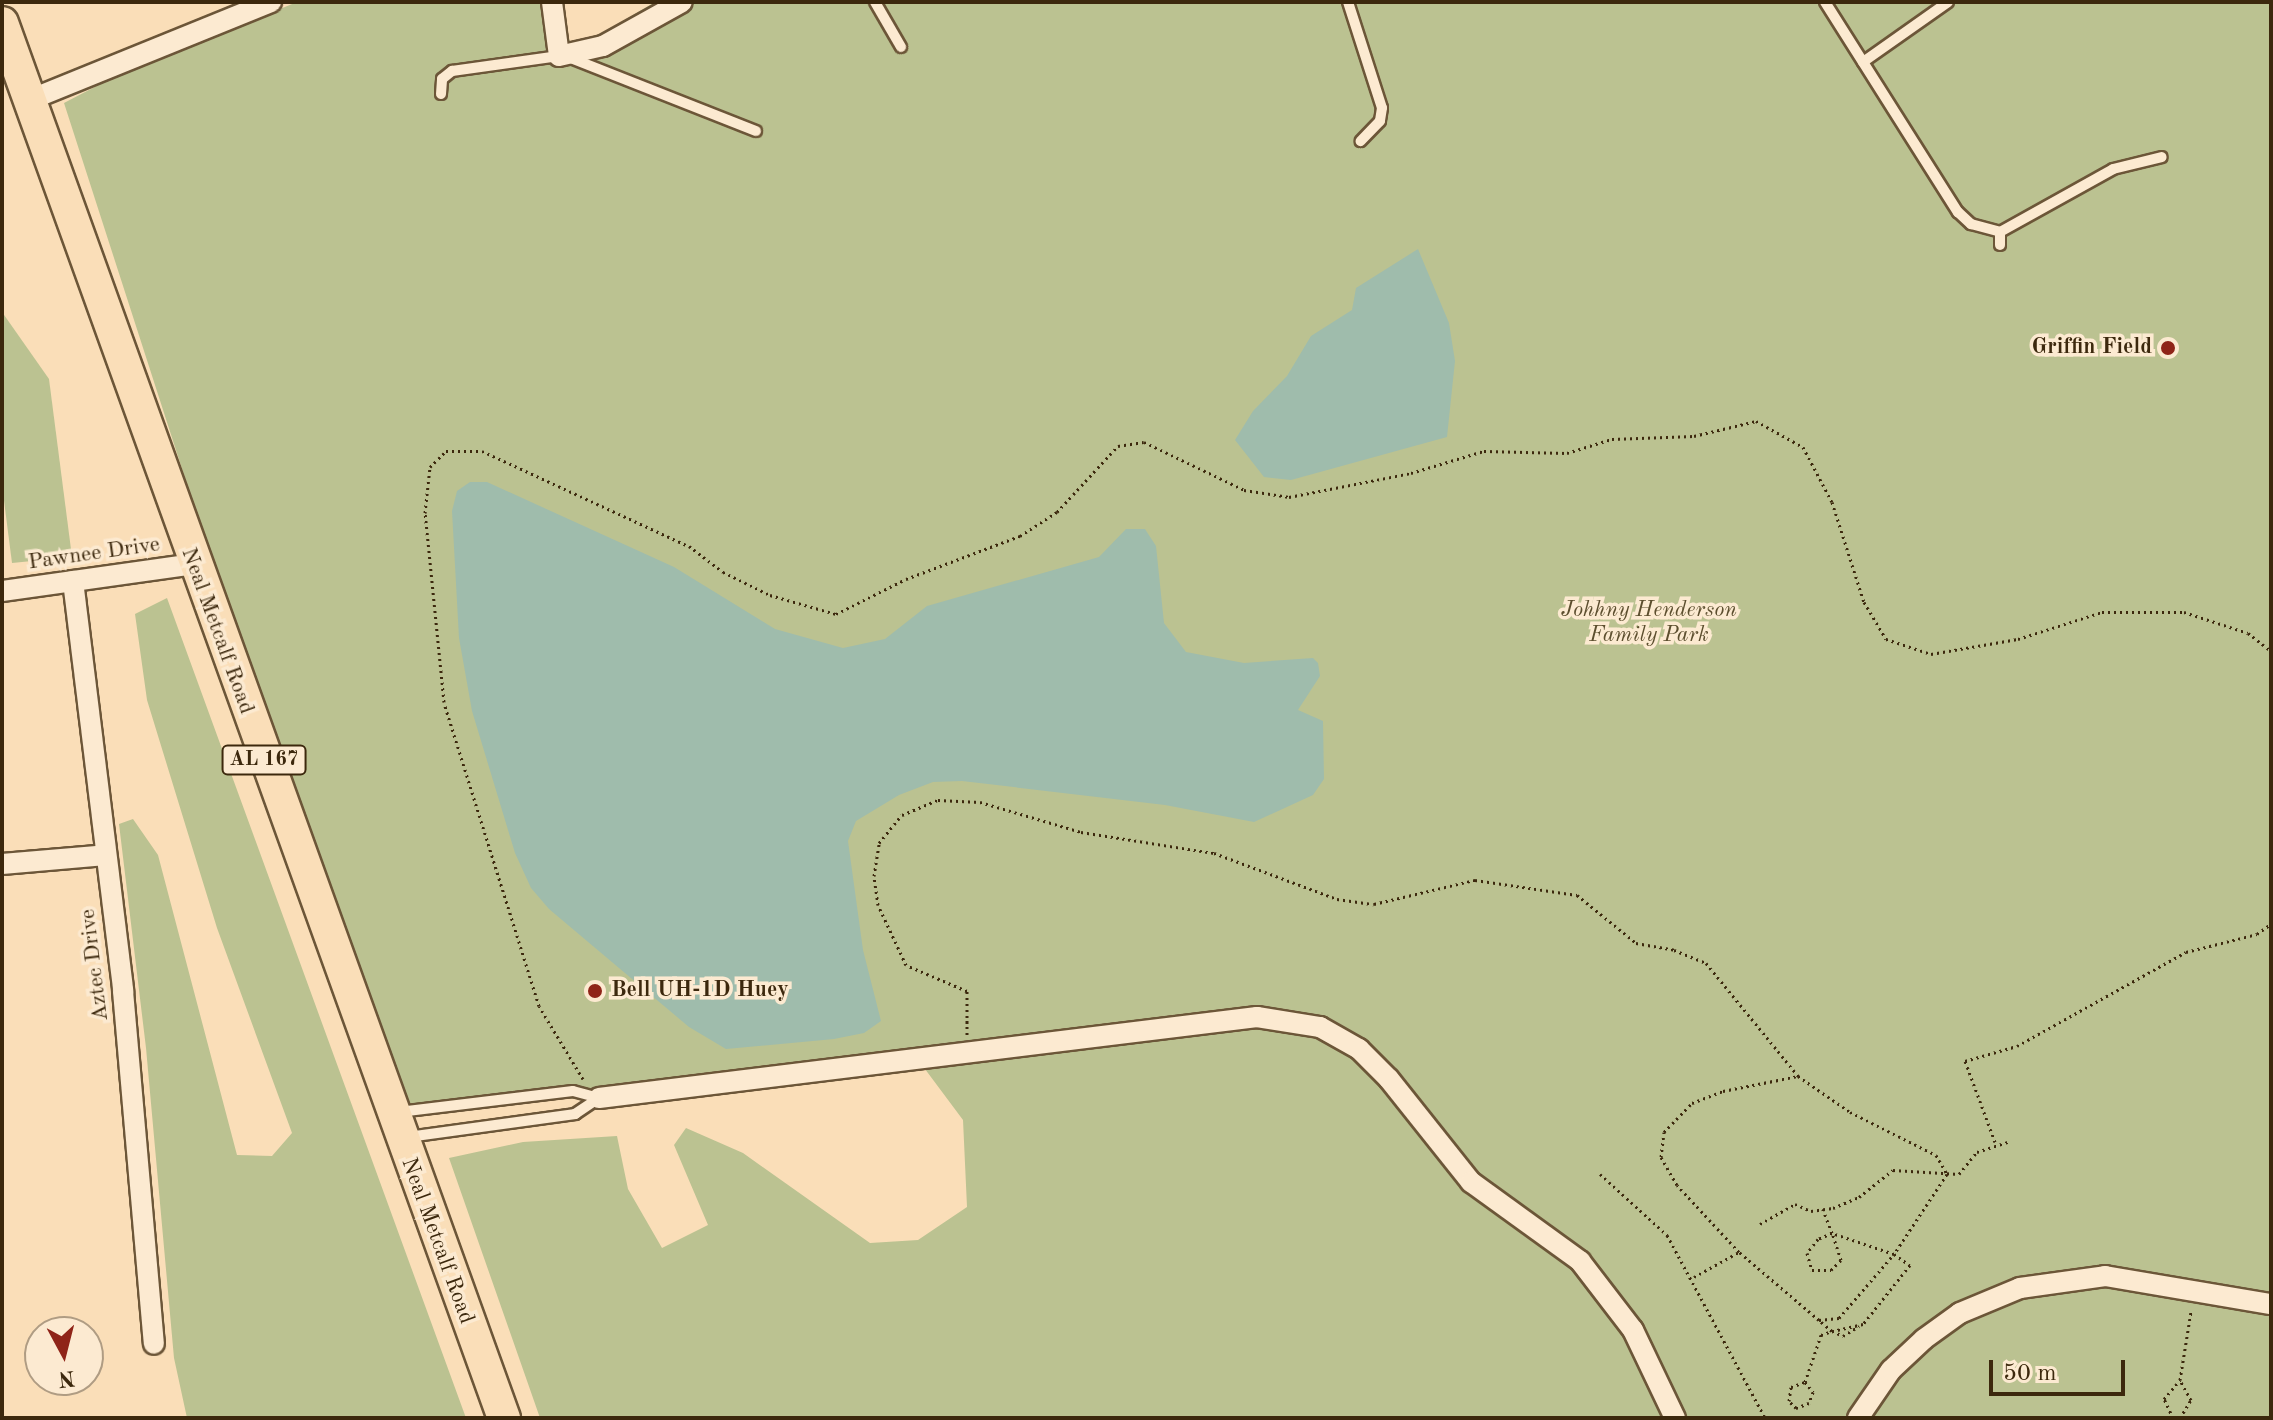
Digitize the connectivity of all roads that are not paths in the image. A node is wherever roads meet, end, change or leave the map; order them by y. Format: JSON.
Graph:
{"nodes":[{"id":1,"x":271,"y":2,"type":"edge"},
{"id":2,"x":552,"y":2,"type":"edge"},
{"id":3,"x":682,"y":2,"type":"edge"},
{"id":4,"x":875,"y":2,"type":"edge"},
{"id":5,"x":1348,"y":2,"type":"edge"},
{"id":6,"x":1825,"y":2,"type":"edge"},
{"id":7,"x":1948,"y":2,"type":"edge"},
{"id":8,"x":2,"y":23,"type":"edge"},
{"id":9,"x":901,"y":47,"type":"dead end"},
{"id":10,"x":561,"y":56,"type":"junction"},
{"id":11,"x":1863,"y":62,"type":"junction"},
{"id":12,"x":441,"y":94,"type":"dead end"},
{"id":13,"x":32,"y":99,"type":"junction"},
{"id":14,"x":756,"y":131,"type":"dead end"},
{"id":15,"x":1361,"y":141,"type":"dead end"},
{"id":16,"x":2162,"y":157,"type":"dead end"},
{"id":17,"x":2000,"y":232,"type":"junction"},
{"id":18,"x":2000,"y":245,"type":"dead end"},
{"id":19,"x":193,"y":564,"type":"junction"},
{"id":20,"x":73,"y":581,"type":"junction"},
{"id":21,"x":2,"y":591,"type":"edge"},
{"id":22,"x":106,"y":855,"type":"junction"},
{"id":23,"x":2,"y":864,"type":"edge"},
{"id":24,"x":599,"y":1098,"type":"junction"},
{"id":25,"x":396,"y":1126,"type":"junction"},
{"id":26,"x":2271,"y":1304,"type":"edge"},
{"id":27,"x":154,"y":1344,"type":"dead end"},
{"id":28,"x":504,"y":1418,"type":"edge"},
{"id":29,"x":1675,"y":1418,"type":"edge"},
{"id":30,"x":1858,"y":1418,"type":"edge"}],
"edges":[{"from":1,"to":13,"type":"street"},
{"from":2,"to":10,"type":"street"},
{"from":3,"to":10,"type":"street"},
{"from":4,"to":9,"type":"lane"},
{"from":5,"to":15,"type":"lane"},
{"from":6,"to":11,"type":"lane"},
{"from":7,"to":11,"type":"lane"},
{"from":8,"to":13,"type":"main road","name":"Neal Metcalf Road","number":"AL 167"},
{"from":10,"to":12,"type":"lane"},
{"from":10,"to":14,"type":"lane"},
{"from":11,"to":17,"type":"lane"},
{"from":13,"to":19,"type":"main road","name":"Neal Metcalf Road","number":"AL 167"},
{"from":16,"to":17,"type":"lane"},
{"from":17,"to":18,"type":"lane"},
{"from":19,"to":20,"type":"street","name":"Pawnee Drive"},
{"from":19,"to":25,"type":"main road","name":"Neal Metcalf Road","number":"AL 167"},
{"from":20,"to":21,"type":"street","name":"Pawnee Drive"},
{"from":20,"to":22,"type":"street","name":"Aztec Drive"},
{"from":22,"to":23,"type":"street"},
{"from":22,"to":27,"type":"street","name":"Aztec Drive"},
{"from":24,"to":25,"type":"lane"},
{"from":24,"to":25,"type":"lane"},
{"from":24,"to":29,"type":"street"},
{"from":25,"to":28,"type":"main road","name":"Neal Metcalf Road","number":"AL 167"},
{"from":26,"to":30,"type":"street"}]}
